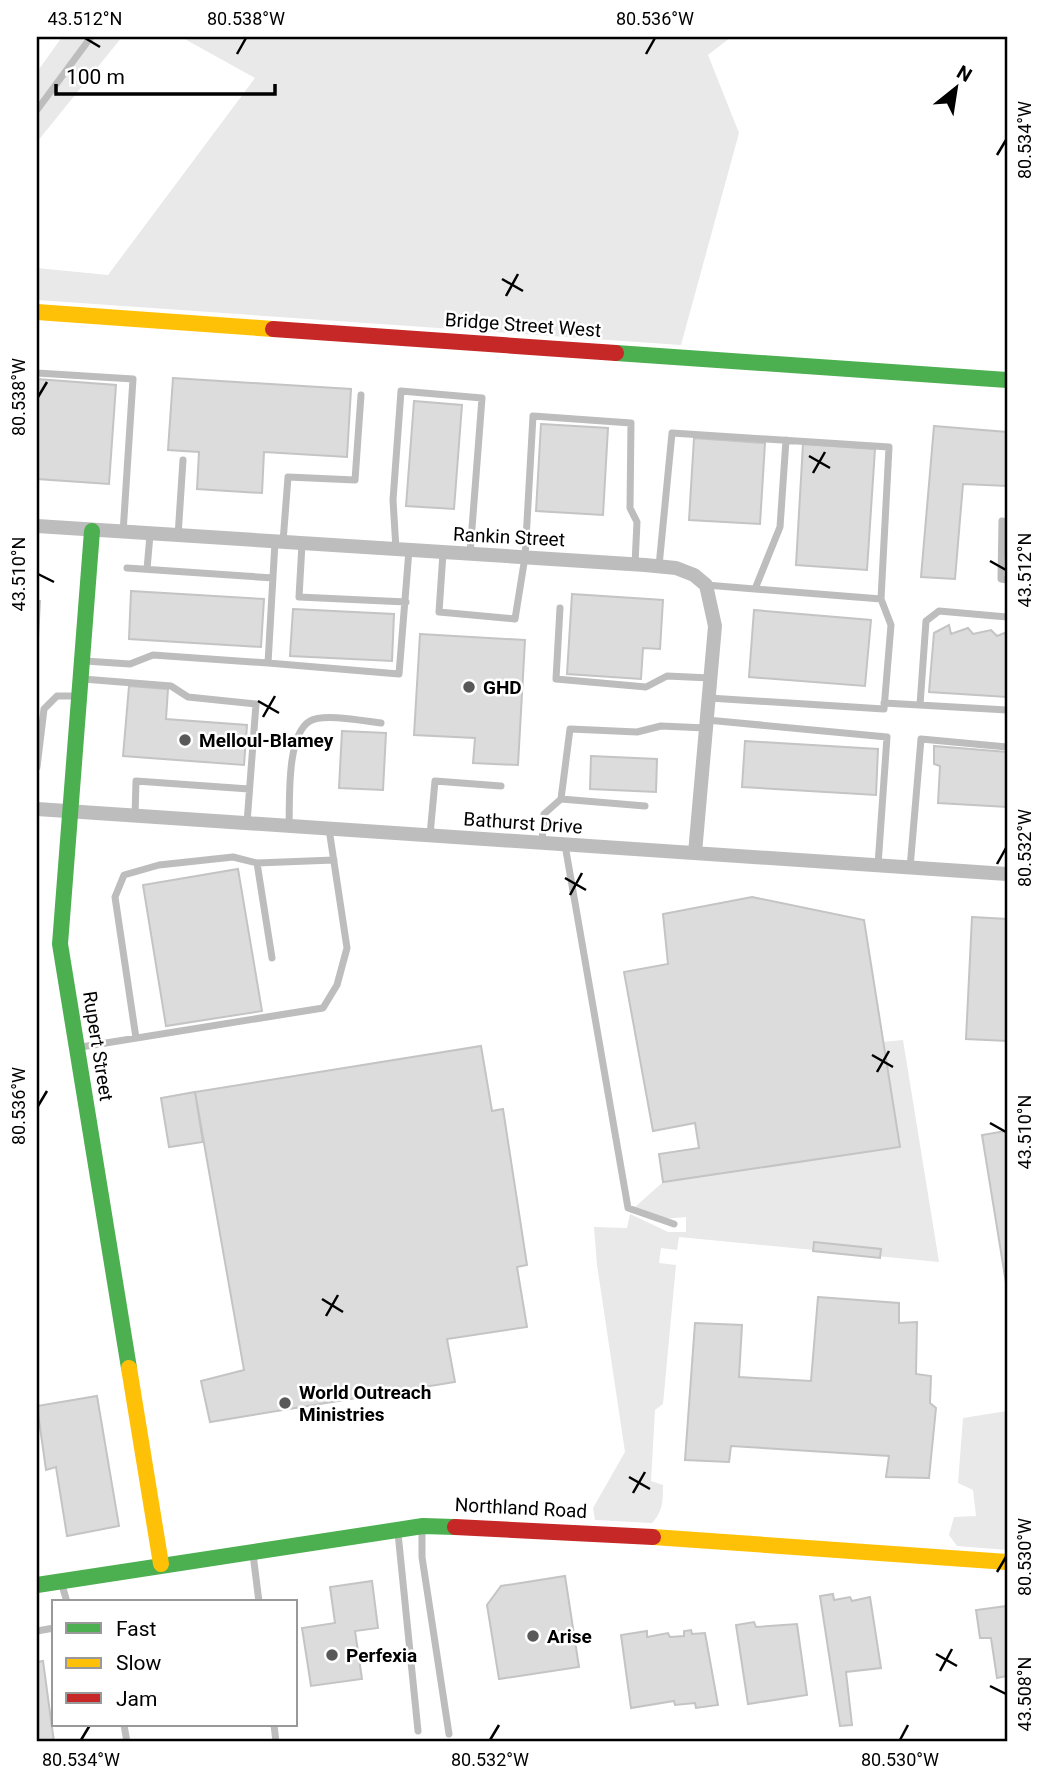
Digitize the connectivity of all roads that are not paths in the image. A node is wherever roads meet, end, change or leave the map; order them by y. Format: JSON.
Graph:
{"nodes":[{"id":1,"x":91,"y":37,"type":"edge"},
{"id":2,"x":37,"y":110,"type":"edge"},
{"id":3,"x":37,"y":312,"type":"edge"},
{"id":4,"x":37,"y":373,"type":"edge"},
{"id":5,"x":1007,"y":380,"type":"edge"},
{"id":6,"x":361,"y":395,"type":"dead end"},
{"id":7,"x":786,"y":440,"type":"junction"},
{"id":8,"x":183,"y":460,"type":"dead end"},
{"id":9,"x":1007,"y":522,"type":"edge"},
{"id":10,"x":37,"y":526,"type":"edge"},
{"id":11,"x":92,"y":531,"type":"junction"},
{"id":12,"x":123,"y":533,"type":"junction"},
{"id":13,"x":150,"y":535,"type":"junction"},
{"id":14,"x":178,"y":536,"type":"junction"},
{"id":15,"x":279,"y":542,"type":"junction"},
{"id":16,"x":302,"y":544,"type":"junction"},
{"id":17,"x":403,"y":550,"type":"junction"},
{"id":18,"x":443,"y":552,"type":"junction"},
{"id":19,"x":470,"y":554,"type":"junction"},
{"id":20,"x":525,"y":557,"type":"junction"},
{"id":21,"x":635,"y":564,"type":"junction"},
{"id":22,"x":659,"y":566,"type":"junction"},
{"id":23,"x":127,"y":568,"type":"dead end"},
{"id":24,"x":148,"y":569,"type":"junction"},
{"id":25,"x":273,"y":578,"type":"junction"},
{"id":26,"x":1007,"y":580,"type":"edge"},
{"id":27,"x":706,"y":585,"type":"junction"},
{"id":28,"x":755,"y":589,"type":"junction"},
{"id":29,"x":881,"y":599,"type":"junction"},
{"id":30,"x":406,"y":602,"type":"junction"},
{"id":31,"x":560,"y":608,"type":"dead end"},
{"id":32,"x":1007,"y":617,"type":"edge"},
{"id":33,"x":80,"y":661,"type":"junction"},
{"id":34,"x":268,"y":663,"type":"junction"},
{"id":35,"x":79,"y":678,"type":"junction"},
{"id":36,"x":710,"y":678,"type":"junction"},
{"id":37,"x":78,"y":696,"type":"junction"},
{"id":38,"x":708,"y":698,"type":"junction"},
{"id":39,"x":884,"y":703,"type":"junction"},
{"id":40,"x":920,"y":705,"type":"junction"},
{"id":41,"x":1007,"y":710,"type":"edge"},
{"id":42,"x":380,"y":723,"type":"dead end"},
{"id":43,"x":706,"y":724,"type":"junction"},
{"id":44,"x":1007,"y":747,"type":"edge"},
{"id":45,"x":37,"y":767,"type":"edge"},
{"id":46,"x":501,"y":786,"type":"dead end"},
{"id":47,"x":250,"y":789,"type":"junction"},
{"id":48,"x":561,"y":799,"type":"junction"},
{"id":49,"x":645,"y":806,"type":"dead end"},
{"id":50,"x":37,"y":809,"type":"edge"},
{"id":51,"x":71,"y":812,"type":"junction"},
{"id":52,"x":135,"y":817,"type":"junction"},
{"id":53,"x":247,"y":824,"type":"junction"},
{"id":54,"x":289,"y":827,"type":"junction"},
{"id":55,"x":329,"y":829,"type":"junction"},
{"id":56,"x":430,"y":836,"type":"junction"},
{"id":57,"x":541,"y":843,"type":"junction"},
{"id":58,"x":565,"y":845,"type":"junction"},
{"id":59,"x":695,"y":853,"type":"junction"},
{"id":60,"x":334,"y":860,"type":"junction"},
{"id":61,"x":257,"y":863,"type":"junction"},
{"id":62,"x":878,"y":865,"type":"junction"},
{"id":63,"x":910,"y":867,"type":"junction"},
{"id":64,"x":1007,"y":874,"type":"edge"},
{"id":65,"x":272,"y":958,"type":"dead end"},
{"id":66,"x":136,"y":1038,"type":"junction"},
{"id":67,"x":76,"y":1048,"type":"junction"},
{"id":68,"x":674,"y":1224,"type":"dead end"},
{"id":69,"x":423,"y":1525,"type":"junction"},
{"id":70,"x":398,"y":1529,"type":"junction"},
{"id":71,"x":253,"y":1550,"type":"junction"},
{"id":72,"x":1007,"y":1562,"type":"edge"},
{"id":73,"x":161,"y":1564,"type":"junction"},
{"id":74,"x":60,"y":1581,"type":"junction"},
{"id":75,"x":37,"y":1585,"type":"edge"},
{"id":76,"x":66,"y":1600,"type":"edge"},
{"id":77,"x":259,"y":1600,"type":"edge"},
{"id":78,"x":418,"y":1731,"type":"dead end"},
{"id":79,"x":449,"y":1734,"type":"dead end"}],
"edges":[{"from":1,"to":2,"type":"lane"},
{"from":3,"to":5,"type":"street","name":"Bridge Street West"},
{"from":4,"to":12,"type":"lane"},
{"from":6,"to":15,"type":"lane"},
{"from":7,"to":22,"type":"lane"},
{"from":7,"to":28,"type":"lane"},
{"from":7,"to":29,"type":"lane"},
{"from":8,"to":14,"type":"lane"},
{"from":9,"to":26,"type":"lane"},
{"from":10,"to":11,"type":"street","name":"Rankin Street"},
{"from":11,"to":12,"type":"street","name":"Rankin Street"},
{"from":11,"to":33,"type":"street","name":"Rupert Street"},
{"from":12,"to":13,"type":"street","name":"Rankin Street"},
{"from":13,"to":14,"type":"street","name":"Rankin Street"},
{"from":13,"to":24,"type":"lane"},
{"from":14,"to":15,"type":"street","name":"Rankin Street"},
{"from":15,"to":16,"type":"street","name":"Rankin Street"},
{"from":15,"to":25,"type":"lane"},
{"from":16,"to":17,"type":"street","name":"Rankin Street"},
{"from":16,"to":30,"type":"lane"},
{"from":17,"to":18,"type":"street","name":"Rankin Street"},
{"from":17,"to":19,"type":"lane"},
{"from":17,"to":30,"type":"lane"},
{"from":18,"to":19,"type":"street","name":"Rankin Street"},
{"from":18,"to":20,"type":"lane"},
{"from":19,"to":20,"type":"street","name":"Rankin Street"},
{"from":20,"to":21,"type":"street","name":"Rankin Street"},
{"from":20,"to":21,"type":"lane"},
{"from":21,"to":22,"type":"street","name":"Rankin Street"},
{"from":22,"to":27,"type":"street","name":"Rankin Street"},
{"from":23,"to":24,"type":"lane"},
{"from":24,"to":25,"type":"lane"},
{"from":25,"to":34,"type":"lane"},
{"from":27,"to":28,"type":"lane"},
{"from":27,"to":36,"type":"street"},
{"from":28,"to":29,"type":"lane"},
{"from":29,"to":39,"type":"lane"},
{"from":30,"to":34,"type":"lane"},
{"from":31,"to":36,"type":"lane"},
{"from":32,"to":40,"type":"lane"},
{"from":33,"to":34,"type":"lane"},
{"from":33,"to":35,"type":"street","name":"Rupert Street"},
{"from":35,"to":37,"type":"street","name":"Rupert Street"},
{"from":35,"to":47,"type":"lane"},
{"from":36,"to":38,"type":"street"},
{"from":37,"to":45,"type":"lane"},
{"from":37,"to":51,"type":"street","name":"Rupert Street"},
{"from":38,"to":39,"type":"lane"},
{"from":38,"to":43,"type":"street"},
{"from":39,"to":40,"type":"lane"},
{"from":40,"to":41,"type":"lane"},
{"from":42,"to":54,"type":"lane"},
{"from":43,"to":48,"type":"lane"},
{"from":43,"to":59,"type":"street"},
{"from":43,"to":62,"type":"lane"},
{"from":44,"to":63,"type":"lane"},
{"from":46,"to":56,"type":"lane"},
{"from":47,"to":52,"type":"lane"},
{"from":47,"to":53,"type":"lane"},
{"from":48,"to":49,"type":"lane"},
{"from":48,"to":57,"type":"lane"},
{"from":50,"to":51,"type":"street","name":"Bathurst Drive"},
{"from":51,"to":52,"type":"street","name":"Bathurst Drive"},
{"from":51,"to":67,"type":"street","name":"Rupert Street"},
{"from":52,"to":53,"type":"street","name":"Bathurst Drive"},
{"from":53,"to":54,"type":"street","name":"Bathurst Drive"},
{"from":54,"to":55,"type":"street","name":"Bathurst Drive"},
{"from":55,"to":56,"type":"street","name":"Bathurst Drive"},
{"from":55,"to":60,"type":"lane"},
{"from":56,"to":57,"type":"street","name":"Bathurst Drive"},
{"from":57,"to":58,"type":"street","name":"Bathurst Drive"},
{"from":58,"to":59,"type":"street","name":"Bathurst Drive"},
{"from":58,"to":68,"type":"lane"},
{"from":59,"to":62,"type":"street","name":"Bathurst Drive"},
{"from":60,"to":61,"type":"lane"},
{"from":60,"to":66,"type":"lane"},
{"from":61,"to":65,"type":"lane"},
{"from":61,"to":66,"type":"lane"},
{"from":62,"to":63,"type":"street","name":"Bathurst Drive"},
{"from":63,"to":64,"type":"street","name":"Bathurst Drive"},
{"from":66,"to":67,"type":"lane"},
{"from":67,"to":73,"type":"street","name":"Rupert Street"},
{"from":69,"to":70,"type":"street","name":"Northland Road"},
{"from":69,"to":72,"type":"street","name":"Northland Road"},
{"from":69,"to":79,"type":"lane"},
{"from":70,"to":71,"type":"street","name":"Northland Road"},
{"from":70,"to":78,"type":"lane"},
{"from":71,"to":73,"type":"street","name":"Northland Road"},
{"from":71,"to":77,"type":"lane"},
{"from":73,"to":74,"type":"street","name":"Northland Road"},
{"from":74,"to":75,"type":"street","name":"Northland Road"},
{"from":74,"to":76,"type":"lane"}]}
